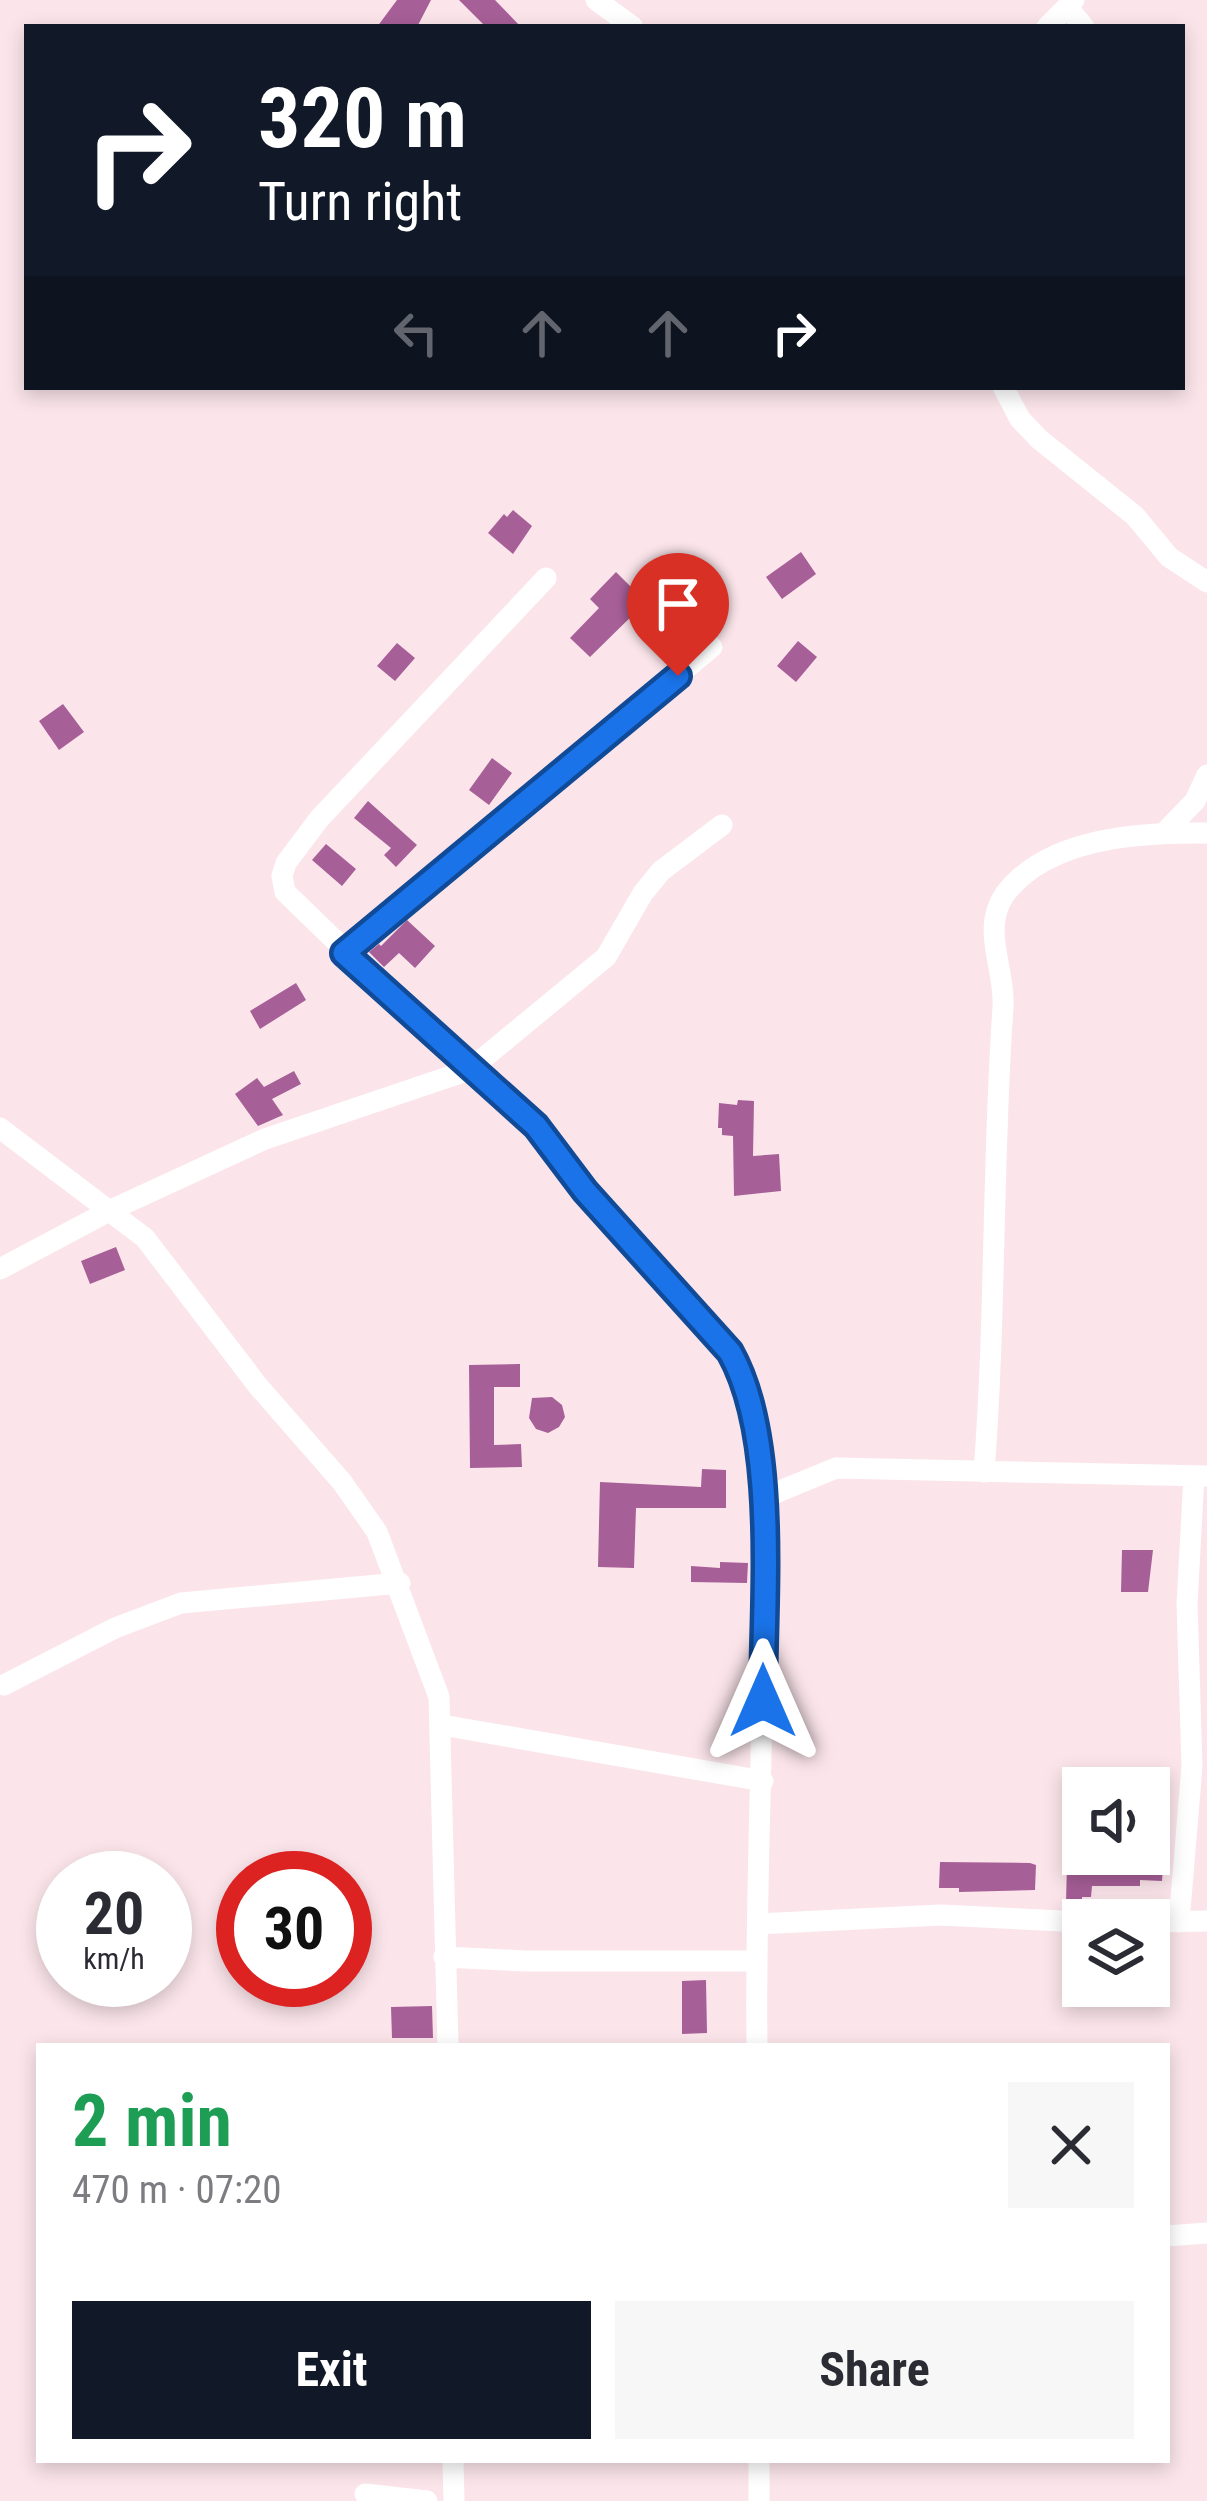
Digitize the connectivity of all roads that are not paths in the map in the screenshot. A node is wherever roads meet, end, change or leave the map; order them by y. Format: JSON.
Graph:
{"nodes":[{"id":1,"x":596,"y":0,"type":"edge"},
{"id":2,"x":629,"y":24,"type":"edge"},
{"id":3,"x":1005,"y":390,"type":"edge"},
{"id":4,"x":546,"y":578,"type":"dead end"},
{"id":5,"x":1207,"y":582,"type":"edge"},
{"id":6,"x":712,"y":647,"type":"dead end"},
{"id":7,"x":1206,"y":778,"type":"edge"},
{"id":8,"x":722,"y":825,"type":"dead end"},
{"id":9,"x":1164,"y":832,"type":"junction"},
{"id":10,"x":1207,"y":833,"type":"edge"},
{"id":11,"x":344,"y":953,"type":"junction"},
{"id":12,"x":469,"y":1070,"type":"junction"},
{"id":13,"x":0,"y":1128,"type":"edge"},
{"id":14,"x":111,"y":1210,"type":"junction"},
{"id":15,"x":0,"y":1270,"type":"edge"},
{"id":16,"x":984,"y":1472,"type":"junction"},
{"id":17,"x":1200,"y":1476,"type":"edge"},
{"id":18,"x":763,"y":1498,"type":"junction"},
{"id":19,"x":400,"y":1582,"type":"junction"},
{"id":20,"x":4,"y":1684,"type":"dead end"},
{"id":21,"x":442,"y":1725,"type":"junction"},
{"id":22,"x":763,"y":1780,"type":"junction"},
{"id":23,"x":1062,"y":1921,"type":"edge"},
{"id":24,"x":1207,"y":1921,"type":"edge"},
{"id":25,"x":1170,"y":1922,"type":"edge"},
{"id":26,"x":1179,"y":1922,"type":"junction"},
{"id":27,"x":758,"y":1924,"type":"junction"},
{"id":28,"x":444,"y":1957,"type":"junction"},
{"id":29,"x":756,"y":1961,"type":"junction"},
{"id":30,"x":448,"y":2043,"type":"edge"},
{"id":31,"x":757,"y":2043,"type":"edge"},
{"id":32,"x":1207,"y":2233,"type":"edge"},
{"id":33,"x":1170,"y":2236,"type":"edge"},
{"id":34,"x":453,"y":2463,"type":"edge"},
{"id":35,"x":759,"y":2463,"type":"edge"},
{"id":36,"x":365,"y":2494,"type":"dead end"},
{"id":37,"x":428,"y":2501,"type":"edge"},
{"id":38,"x":454,"y":2501,"type":"edge"},
{"id":39,"x":759,"y":2501,"type":"edge"}],
"edges":[{"from":1,"to":2,"type":"street"},
{"from":3,"to":5,"type":"street"},
{"from":4,"to":11,"type":"street"},
{"from":6,"to":11,"type":"street"},
{"from":7,"to":9,"type":"street"},
{"from":8,"to":12,"type":"street"},
{"from":9,"to":10,"type":"street"},
{"from":9,"to":16,"type":"street"},
{"from":11,"to":12,"type":"street"},
{"from":12,"to":14,"type":"street"},
{"from":12,"to":18,"type":"street"},
{"from":13,"to":14,"type":"street"},
{"from":14,"to":15,"type":"street"},
{"from":14,"to":19,"type":"street"},
{"from":16,"to":17,"type":"street"},
{"from":16,"to":18,"type":"street"},
{"from":17,"to":26,"type":"street"},
{"from":18,"to":22,"type":"street"},
{"from":19,"to":20,"type":"street"},
{"from":19,"to":21,"type":"street"},
{"from":21,"to":22,"type":"street"},
{"from":21,"to":28,"type":"street"},
{"from":22,"to":27,"type":"street"},
{"from":23,"to":27,"type":"street"},
{"from":24,"to":26,"type":"street"},
{"from":25,"to":26,"type":"street"},
{"from":27,"to":29,"type":"street"},
{"from":28,"to":29,"type":"street"},
{"from":28,"to":30,"type":"street"},
{"from":29,"to":31,"type":"street"},
{"from":32,"to":33,"type":"street"},
{"from":34,"to":38,"type":"street"},
{"from":35,"to":39,"type":"street"},
{"from":36,"to":37,"type":"street"}]}
